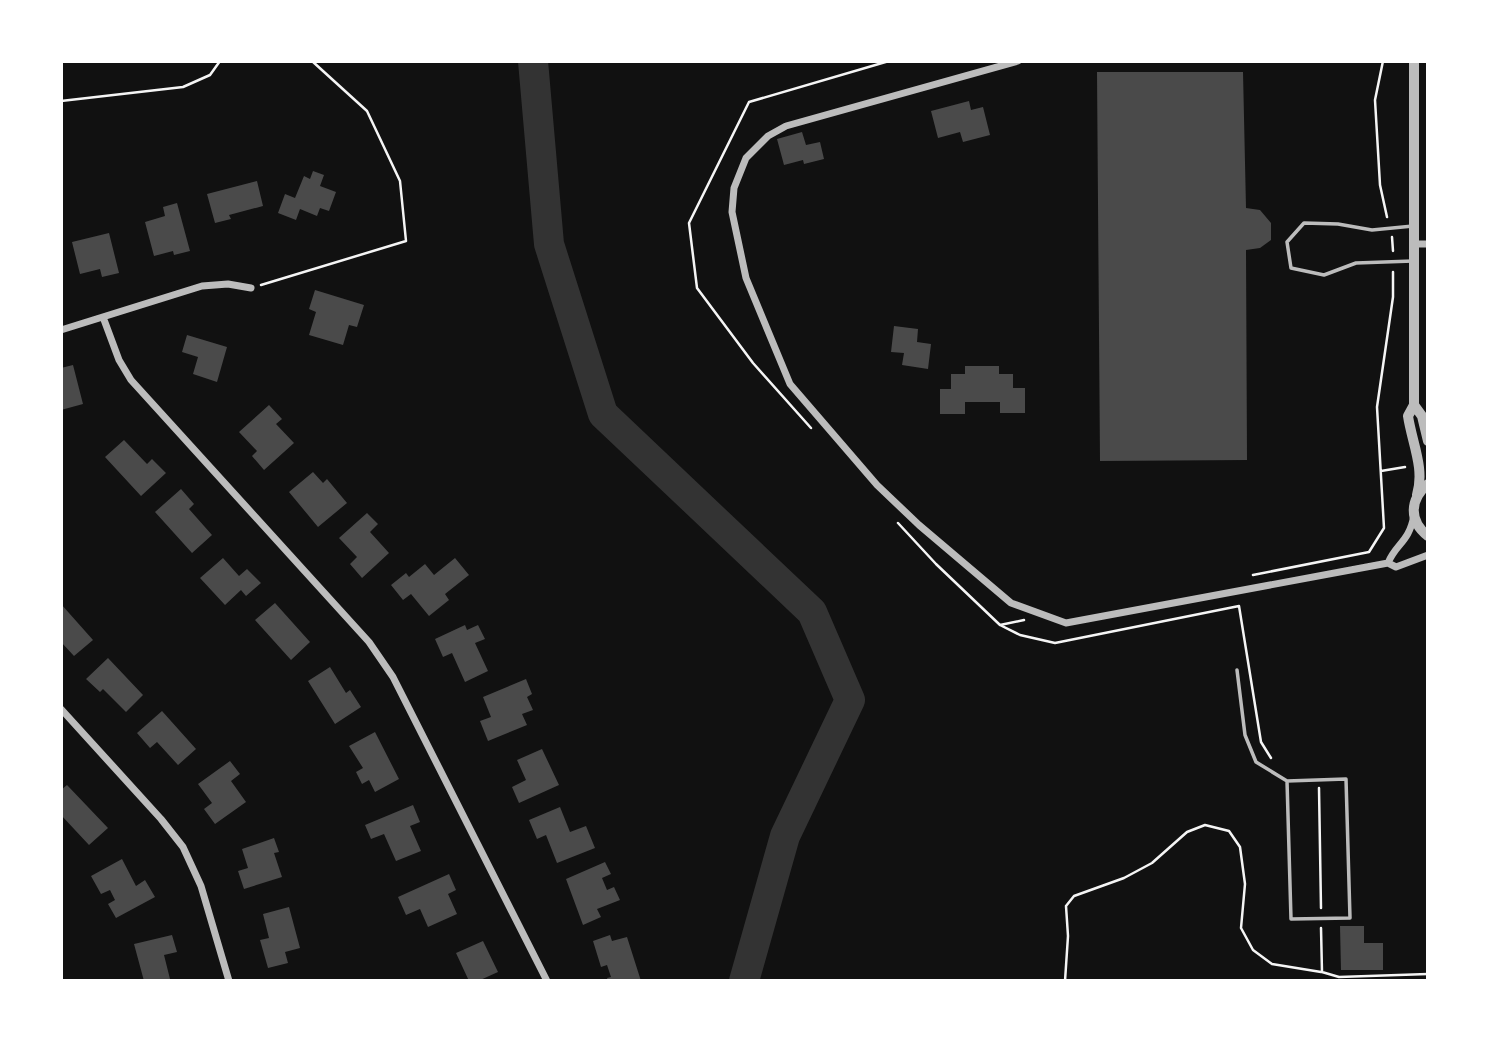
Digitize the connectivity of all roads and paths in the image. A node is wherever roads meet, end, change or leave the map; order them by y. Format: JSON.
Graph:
{"nodes":[{"id":1,"x":220,"y":61,"type":"edge"},
{"id":2,"x":312,"y":61,"type":"edge"},
{"id":3,"x":889,"y":61,"type":"edge"},
{"id":4,"x":1018,"y":61,"type":"edge"},
{"id":5,"x":1383,"y":61,"type":"edge"},
{"id":6,"x":1414,"y":61,"type":"edge"},
{"id":7,"x":61,"y":101,"type":"edge"},
{"id":8,"x":1388,"y":219,"type":"dead end"},
{"id":9,"x":1415,"y":226,"type":"junction"},
{"id":10,"x":1390,"y":230,"type":"dead end"},
{"id":11,"x":1415,"y":244,"type":"junction"},
{"id":12,"x":1428,"y":244,"type":"edge"},
{"id":13,"x":1393,"y":252,"type":"dead end"},
{"id":14,"x":1415,"y":261,"type":"junction"},
{"id":15,"x":1393,"y":264,"type":"dead end"},
{"id":16,"x":251,"y":288,"type":"joint"},
{"id":17,"x":103,"y":317,"type":"junction"},
{"id":18,"x":61,"y":330,"type":"edge"},
{"id":19,"x":1415,"y":405,"type":"junction"},
{"id":20,"x":812,"y":430,"type":"dead end"},
{"id":21,"x":1428,"y":441,"type":"edge"},
{"id":22,"x":1428,"y":484,"type":"edge"},
{"id":23,"x":1417,"y":495,"type":"junction"},
{"id":24,"x":1414,"y":515,"type":"junction"},
{"id":25,"x":891,"y":516,"type":"dead end"},
{"id":26,"x":1428,"y":536,"type":"edge"},
{"id":27,"x":1428,"y":555,"type":"edge"},
{"id":28,"x":1388,"y":563,"type":"junction"},
{"id":29,"x":1248,"y":576,"type":"dead end"},
{"id":30,"x":1046,"y":616,"type":"junction"},
{"id":31,"x":1000,"y":625,"type":"junction"},
{"id":32,"x":1020,"y":635,"type":"dead end"},
{"id":33,"x":1237,"y":670,"type":"dead end"},
{"id":34,"x":61,"y":709,"type":"edge"},
{"id":35,"x":1287,"y":781,"type":"junction"},
{"id":36,"x":1322,"y":972,"type":"dead end"},
{"id":37,"x":1428,"y":974,"type":"edge"},
{"id":38,"x":229,"y":981,"type":"edge"},
{"id":39,"x":547,"y":981,"type":"edge"},
{"id":40,"x":1065,"y":981,"type":"edge"},
{"id":41,"x":1340,"y":981,"type":"edge"}],
"edges":[{"from":1,"to":7,"type":"path"},
{"from":2,"to":16,"type":"path"},
{"from":3,"to":20,"type":"path"},
{"from":4,"to":30,"type":"street"},
{"from":5,"to":8,"type":"path"},
{"from":6,"to":9,"type":"street"},
{"from":9,"to":11,"type":"street"},
{"from":9,"to":14,"type":"lane"},
{"from":10,"to":13,"type":"path"},
{"from":11,"to":12,"type":"street"},
{"from":11,"to":14,"type":"street"},
{"from":14,"to":19,"type":"street"},
{"from":15,"to":29,"type":"path"},
{"from":16,"to":17,"type":"street"},
{"from":17,"to":18,"type":"street"},
{"from":17,"to":39,"type":"street"},
{"from":19,"to":21,"type":"street"},
{"from":19,"to":23,"type":"street"},
{"from":22,"to":23,"type":"street"},
{"from":23,"to":24,"type":"street"},
{"from":24,"to":26,"type":"street"},
{"from":24,"to":28,"type":"street"},
{"from":25,"to":31,"type":"path"},
{"from":27,"to":28,"type":"street"},
{"from":28,"to":30,"type":"street"},
{"from":30,"to":31,"type":"path"},
{"from":31,"to":32,"type":"path"},
{"from":33,"to":35,"type":"lane"},
{"from":34,"to":38,"type":"street"},
{"from":35,"to":35,"type":"lane"},
{"from":36,"to":40,"type":"path"},
{"from":37,"to":41,"type":"path"}]}
